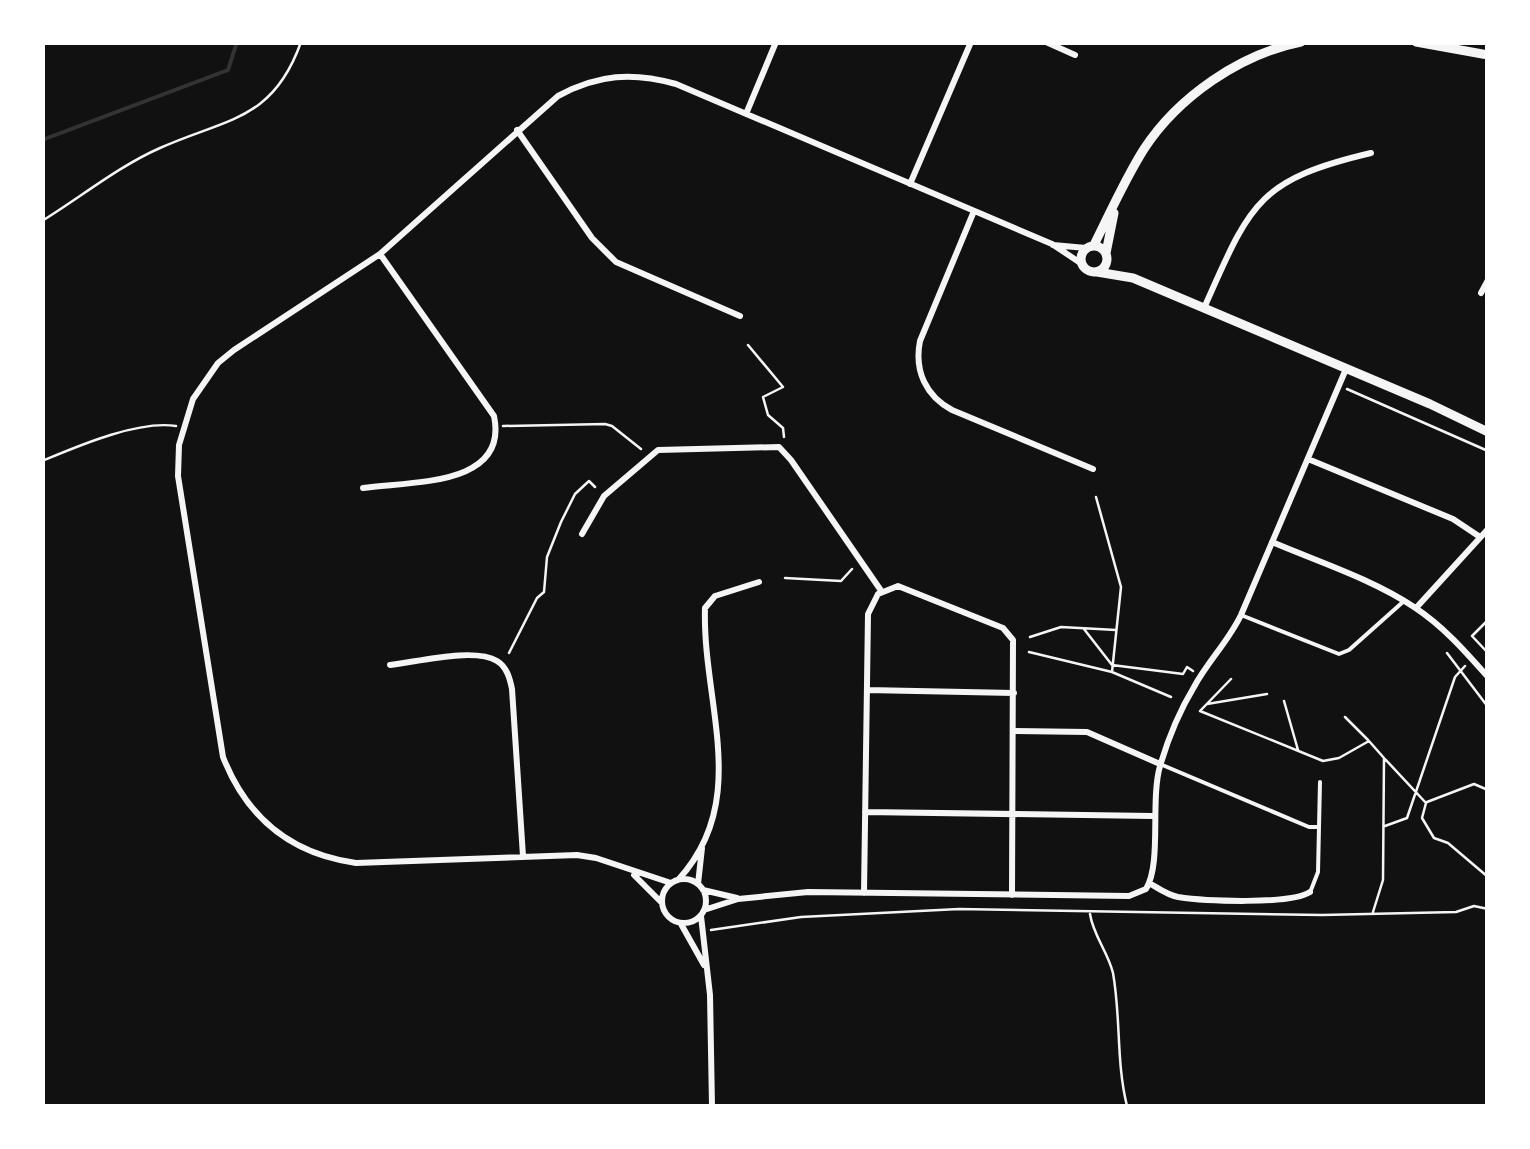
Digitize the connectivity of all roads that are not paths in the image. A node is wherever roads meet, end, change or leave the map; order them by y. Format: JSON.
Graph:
{"nodes":[{"id":1,"x":776,"y":42,"type":"edge"},
{"id":2,"x":970,"y":42,"type":"edge"},
{"id":3,"x":1046,"y":42,"type":"edge"},
{"id":4,"x":1302,"y":42,"type":"edge"},
{"id":5,"x":1416,"y":42,"type":"edge"},
{"id":6,"x":1075,"y":55,"type":"dead end"},
{"id":7,"x":1488,"y":56,"type":"edge"},
{"id":8,"x":746,"y":114,"type":"junction"},
{"id":9,"x":517,"y":130,"type":"junction"},
{"id":10,"x":1371,"y":153,"type":"dead end"},
{"id":11,"x":910,"y":184,"type":"junction"},
{"id":12,"x":1117,"y":200,"type":"junction"},
{"id":13,"x":974,"y":211,"type":"junction"},
{"id":14,"x":1052,"y":244,"type":"junction"},
{"id":15,"x":1090,"y":246,"type":"junction"},
{"id":16,"x":380,"y":254,"type":"junction"},
{"id":17,"x":1107,"y":255,"type":"junction"},
{"id":18,"x":1082,"y":264,"type":"junction"},
{"id":19,"x":1097,"y":272,"type":"junction"},
{"id":20,"x":1133,"y":278,"type":"junction"},
{"id":21,"x":1488,"y":280,"type":"edge"},
{"id":22,"x":1482,"y":293,"type":"dead end"},
{"id":23,"x":1204,"y":309,"type":"junction"},
{"id":24,"x":740,"y":316,"type":"dead end"},
{"id":25,"x":1346,"y":369,"type":"junction"},
{"id":26,"x":1486,"y":429,"type":"edge"},
{"id":27,"x":1308,"y":459,"type":"junction"},
{"id":28,"x":1093,"y":469,"type":"dead end"},
{"id":29,"x":363,"y":488,"type":"dead end"},
{"id":30,"x":1488,"y":529,"type":"edge"},
{"id":31,"x":582,"y":534,"type":"dead end"},
{"id":32,"x":1480,"y":537,"type":"junction"},
{"id":33,"x":1272,"y":542,"type":"junction"},
{"id":34,"x":758,"y":582,"type":"dead end"},
{"id":35,"x":882,"y":592,"type":"junction"},
{"id":36,"x":1404,"y":601,"type":"junction"},
{"id":37,"x":1416,"y":608,"type":"junction"},
{"id":38,"x":1242,"y":615,"type":"junction"},
{"id":39,"x":390,"y":665,"type":"dead end"},
{"id":40,"x":1488,"y":677,"type":"edge"},
{"id":41,"x":867,"y":690,"type":"junction"},
{"id":42,"x":1014,"y":693,"type":"junction"},
{"id":43,"x":1013,"y":731,"type":"junction"},
{"id":44,"x":1160,"y":764,"type":"junction"},
{"id":45,"x":1320,"y":782,"type":"dead end"},
{"id":46,"x":865,"y":812,"type":"junction"},
{"id":47,"x":1012,"y":815,"type":"junction"},
{"id":48,"x":1153,"y":816,"type":"junction"},
{"id":49,"x":1318,"y":827,"type":"junction"},
{"id":50,"x":702,"y":847,"type":"junction"},
{"id":51,"x":523,"y":856,"type":"junction"},
{"id":52,"x":629,"y":870,"type":"junction"},
{"id":53,"x":674,"y":882,"type":"junction"},
{"id":54,"x":1150,"y":883,"type":"junction"},
{"id":55,"x":701,"y":887,"type":"junction"},
{"id":56,"x":1310,"y":892,"type":"joint"},
{"id":57,"x":864,"y":893,"type":"junction"},
{"id":58,"x":1012,"y":894,"type":"junction"},
{"id":59,"x":738,"y":899,"type":"junction"},
{"id":60,"x":662,"y":903,"type":"junction"},
{"id":61,"x":703,"y":913,"type":"junction"},
{"id":62,"x":680,"y":923,"type":"junction"},
{"id":63,"x":707,"y":970,"type":"junction"},
{"id":64,"x":712,"y":1106,"type":"edge"}],
"edges":[{"from":1,"to":8,"type":"street"},
{"from":2,"to":11,"type":"street"},
{"from":3,"to":6,"type":"street"},
{"from":4,"to":12,"type":"street"},
{"from":5,"to":7,"type":"street"},
{"from":8,"to":9,"type":"street"},
{"from":8,"to":11,"type":"street"},
{"from":9,"to":16,"type":"street"},
{"from":9,"to":24,"type":"street"},
{"from":10,"to":23,"type":"street"},
{"from":11,"to":13,"type":"street"},
{"from":12,"to":15,"type":"street"},
{"from":12,"to":17,"type":"street"},
{"from":13,"to":14,"type":"street"},
{"from":13,"to":28,"type":"street"},
{"from":14,"to":15,"type":"street"},
{"from":14,"to":18,"type":"street"},
{"from":15,"to":17,"type":"street"},
{"from":15,"to":18,"type":"street"},
{"from":16,"to":29,"type":"street"},
{"from":16,"to":51,"type":"street"},
{"from":17,"to":19,"type":"street"},
{"from":17,"to":20,"type":"street"},
{"from":18,"to":19,"type":"street"},
{"from":19,"to":20,"type":"street"},
{"from":20,"to":23,"type":"street"},
{"from":21,"to":22,"type":"street"},
{"from":23,"to":25,"type":"street"},
{"from":25,"to":26,"type":"street"},
{"from":25,"to":27,"type":"street"},
{"from":27,"to":32,"type":"street"},
{"from":27,"to":33,"type":"street"},
{"from":30,"to":32,"type":"street"},
{"from":31,"to":35,"type":"street"},
{"from":32,"to":37,"type":"street"},
{"from":33,"to":36,"type":"street"},
{"from":33,"to":38,"type":"street"},
{"from":34,"to":50,"type":"street"},
{"from":35,"to":41,"type":"street"},
{"from":35,"to":42,"type":"street"},
{"from":36,"to":37,"type":"street"},
{"from":36,"to":38,"type":"lane"},
{"from":37,"to":40,"type":"street"},
{"from":38,"to":44,"type":"street"},
{"from":39,"to":51,"type":"street"},
{"from":41,"to":42,"type":"street"},
{"from":41,"to":46,"type":"street"},
{"from":42,"to":43,"type":"street"},
{"from":43,"to":44,"type":"street"},
{"from":43,"to":47,"type":"street"},
{"from":44,"to":48,"type":"street"},
{"from":44,"to":49,"type":"lane"},
{"from":45,"to":49,"type":"lane"},
{"from":46,"to":47,"type":"street"},
{"from":46,"to":57,"type":"street"},
{"from":47,"to":48,"type":"street"},
{"from":47,"to":58,"type":"street"},
{"from":48,"to":54,"type":"street"},
{"from":49,"to":56,"type":"lane"},
{"from":50,"to":53,"type":"street"},
{"from":50,"to":55,"type":"street"},
{"from":51,"to":52,"type":"street"},
{"from":52,"to":53,"type":"street"},
{"from":52,"to":60,"type":"street"},
{"from":53,"to":55,"type":"street"},
{"from":53,"to":60,"type":"street"},
{"from":54,"to":56,"type":"street"},
{"from":54,"to":58,"type":"street"},
{"from":55,"to":59,"type":"street"},
{"from":55,"to":61,"type":"street"},
{"from":57,"to":58,"type":"street"},
{"from":57,"to":59,"type":"street"},
{"from":59,"to":61,"type":"street"},
{"from":60,"to":62,"type":"street"},
{"from":61,"to":62,"type":"street"},
{"from":61,"to":63,"type":"street"},
{"from":62,"to":63,"type":"street"},
{"from":63,"to":64,"type":"street"}]}
